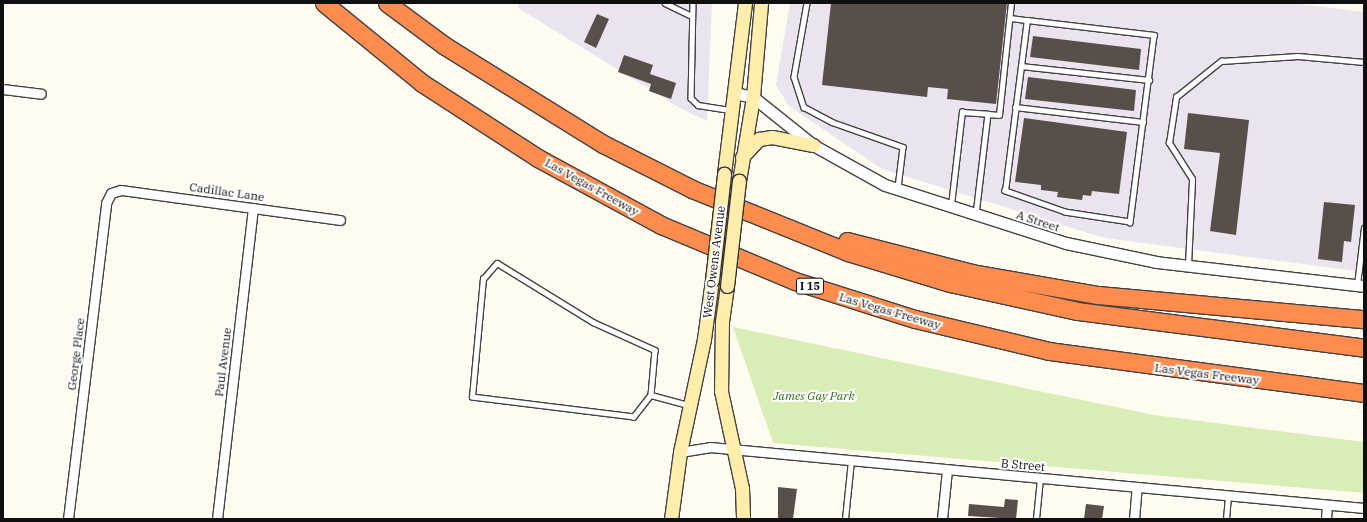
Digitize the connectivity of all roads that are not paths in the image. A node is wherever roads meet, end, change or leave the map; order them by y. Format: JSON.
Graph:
{"nodes":[{"id":1,"x":324,"y":3,"type":"edge"},
{"id":2,"x":386,"y":3,"type":"edge"},
{"id":3,"x":664,"y":3,"type":"edge"},
{"id":4,"x":693,"y":3,"type":"edge"},
{"id":5,"x":745,"y":3,"type":"edge"},
{"id":6,"x":761,"y":3,"type":"edge"},
{"id":7,"x":807,"y":3,"type":"edge"},
{"id":8,"x":1011,"y":3,"type":"edge"},
{"id":9,"x":692,"y":16,"type":"junction"},
{"id":10,"x":1010,"y":18,"type":"junction"},
{"id":11,"x":1027,"y":20,"type":"junction"},
{"id":12,"x":1364,"y":62,"type":"edge"},
{"id":13,"x":1021,"y":66,"type":"junction"},
{"id":14,"x":1149,"y":80,"type":"junction"},
{"id":15,"x":3,"y":89,"type":"edge"},
{"id":16,"x":734,"y":93,"type":"junction"},
{"id":17,"x":41,"y":94,"type":"dead end"},
{"id":18,"x":753,"y":97,"type":"junction"},
{"id":19,"x":1016,"y":107,"type":"junction"},
{"id":20,"x":732,"y":110,"type":"junction"},
{"id":21,"x":988,"y":114,"type":"junction"},
{"id":22,"x":1143,"y":122,"type":"junction"},
{"id":23,"x":813,"y":145,"type":"junction"},
{"id":24,"x":742,"y":157,"type":"junction"},
{"id":25,"x":898,"y":190,"type":"junction"},
{"id":26,"x":111,"y":193,"type":"joint"},
{"id":27,"x":951,"y":206,"type":"junction"},
{"id":28,"x":253,"y":208,"type":"junction"},
{"id":29,"x":747,"y":213,"type":"junction"},
{"id":30,"x":976,"y":214,"type":"junction"},
{"id":31,"x":340,"y":220,"type":"dead end"},
{"id":32,"x":1364,"y":228,"type":"edge"},
{"id":33,"x":1188,"y":266,"type":"junction"},
{"id":34,"x":1360,"y":286,"type":"edge"},
{"id":35,"x":1364,"y":319,"type":"edge"},
{"id":36,"x":1364,"y":348,"type":"edge"},
{"id":37,"x":1364,"y":393,"type":"edge"},
{"id":38,"x":651,"y":395,"type":"junction"},
{"id":39,"x":690,"y":405,"type":"junction"},
{"id":40,"x":680,"y":452,"type":"junction"},
{"id":41,"x":734,"y":452,"type":"junction"},
{"id":42,"x":850,"y":461,"type":"junction"},
{"id":43,"x":947,"y":470,"type":"junction"},
{"id":44,"x":1040,"y":478,"type":"junction"},
{"id":45,"x":1137,"y":487,"type":"junction"},
{"id":46,"x":1228,"y":496,"type":"junction"},
{"id":47,"x":1327,"y":505,"type":"junction"},
{"id":48,"x":1364,"y":508,"type":"edge"},
{"id":49,"x":68,"y":519,"type":"edge"},
{"id":50,"x":217,"y":519,"type":"edge"},
{"id":51,"x":671,"y":519,"type":"edge"},
{"id":52,"x":743,"y":519,"type":"edge"},
{"id":53,"x":845,"y":519,"type":"edge"},
{"id":54,"x":942,"y":519,"type":"edge"},
{"id":55,"x":1036,"y":519,"type":"edge"},
{"id":56,"x":1134,"y":519,"type":"edge"},
{"id":57,"x":1226,"y":519,"type":"edge"},
{"id":58,"x":1326,"y":519,"type":"edge"}],
"edges":[{"from":1,"to":37,"type":"highway","name":"Las Vegas Freeway","number":"I 15"},
{"from":2,"to":29,"type":"highway"},
{"from":3,"to":9,"type":"lane"},
{"from":4,"to":9,"type":"lane"},
{"from":5,"to":16,"type":"main road","name":"West Owens Avenue"},
{"from":6,"to":18,"type":"main road","name":"West Owens Avenue"},
{"from":7,"to":25,"type":"lane"},
{"from":8,"to":10,"type":"lane"},
{"from":9,"to":20,"type":"lane"},
{"from":10,"to":11,"type":"lane"},
{"from":10,"to":21,"type":"lane"},
{"from":11,"to":13,"type":"lane"},
{"from":11,"to":14,"type":"lane"},
{"from":12,"to":33,"type":"lane"},
{"from":13,"to":14,"type":"lane"},
{"from":13,"to":19,"type":"lane"},
{"from":14,"to":22,"type":"lane"},
{"from":15,"to":17,"type":"street"},
{"from":16,"to":18,"type":"street","name":"A Street"},
{"from":16,"to":20,"type":"main road","name":"West Owens Avenue"},
{"from":18,"to":23,"type":"street","name":"A Street"},
{"from":18,"to":24,"type":"main road","name":"West Owens Avenue"},
{"from":19,"to":22,"type":"lane"},
{"from":19,"to":22,"type":"lane"},
{"from":20,"to":39,"type":"main road","name":"West Owens Avenue","bridge":true},
{"from":21,"to":27,"type":"lane"},
{"from":21,"to":30,"type":"lane"},
{"from":23,"to":24,"type":"main road"},
{"from":23,"to":25,"type":"street","name":"A Street"},
{"from":24,"to":41,"type":"main road","name":"West Owens Avenue","bridge":true},
{"from":25,"to":27,"type":"street","name":"A Street"},
{"from":26,"to":28,"type":"street","name":"Cadillac Lane"},
{"from":26,"to":49,"type":"street","name":"George Place"},
{"from":27,"to":30,"type":"street","name":"A Street"},
{"from":28,"to":31,"type":"street","name":"Cadillac Lane"},
{"from":28,"to":50,"type":"street","name":"Paul Avenue"},
{"from":29,"to":35,"type":"highway"},
{"from":29,"to":36,"type":"highway"},
{"from":30,"to":33,"type":"street","name":"A Street"},
{"from":32,"to":34,"type":"lane"},
{"from":33,"to":34,"type":"street","name":"A Street"},
{"from":38,"to":38,"type":"lane"},
{"from":38,"to":39,"type":"lane"},
{"from":39,"to":40,"type":"main road","name":"West Owens Avenue"},
{"from":40,"to":41,"type":"street","name":"B Street"},
{"from":40,"to":51,"type":"main road","name":"West Owens Avenue"},
{"from":41,"to":42,"type":"street","name":"B Street"},
{"from":41,"to":52,"type":"main road","name":"West Owens Avenue"},
{"from":42,"to":43,"type":"street","name":"B Street"},
{"from":42,"to":53,"type":"lane"},
{"from":43,"to":44,"type":"street","name":"B Street"},
{"from":43,"to":54,"type":"street"},
{"from":44,"to":45,"type":"street","name":"B Street"},
{"from":44,"to":55,"type":"lane"},
{"from":45,"to":46,"type":"street","name":"B Street"},
{"from":45,"to":56,"type":"street"},
{"from":46,"to":47,"type":"street","name":"B Street"},
{"from":46,"to":57,"type":"lane"},
{"from":47,"to":48,"type":"street","name":"B Street"},
{"from":47,"to":58,"type":"street"}]}
